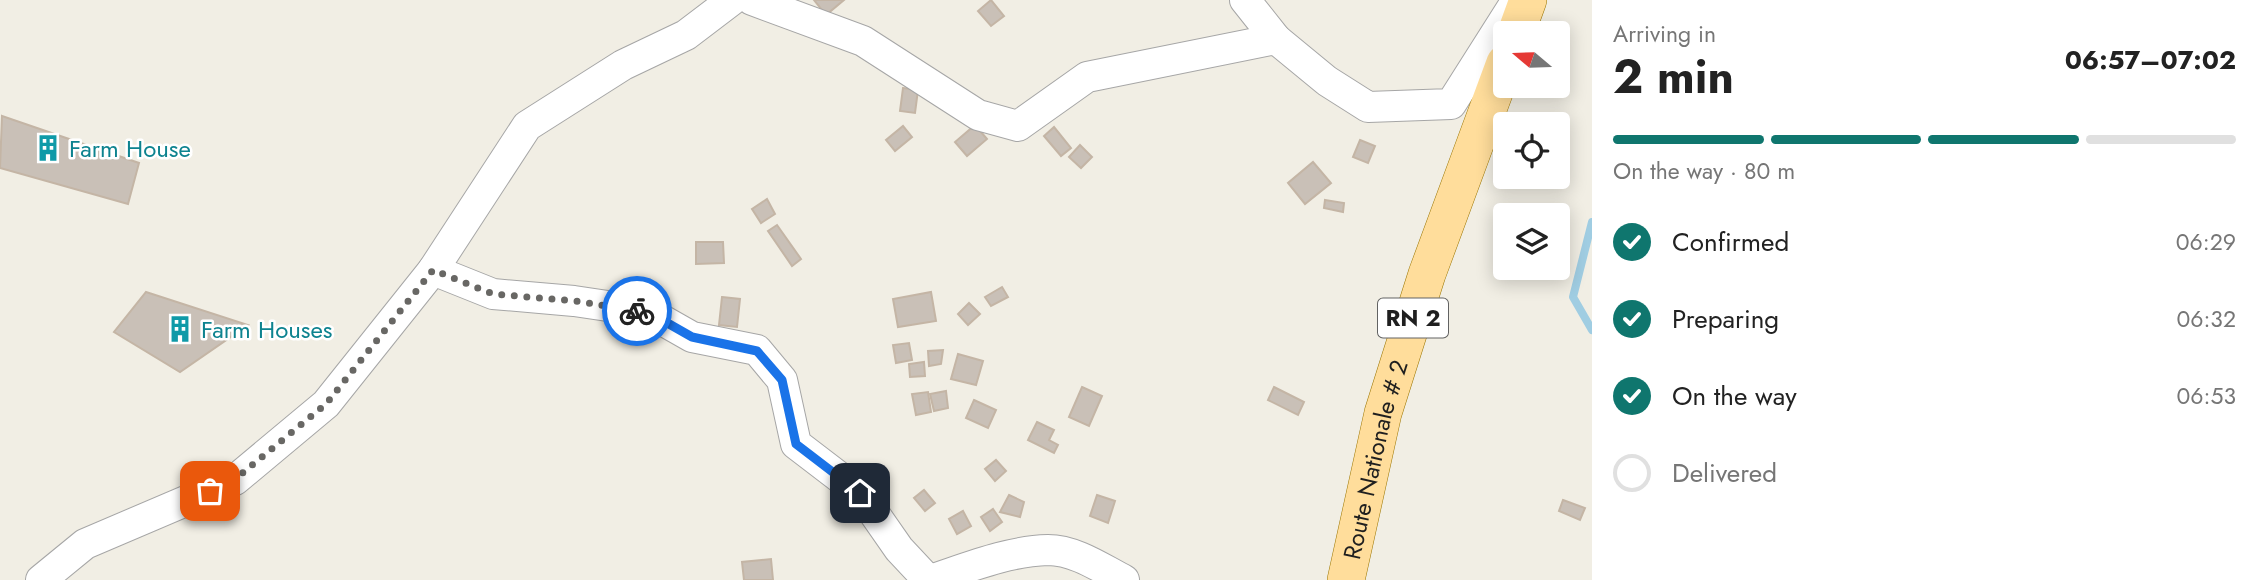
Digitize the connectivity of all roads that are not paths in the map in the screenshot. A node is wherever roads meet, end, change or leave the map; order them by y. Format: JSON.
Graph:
{"nodes":[{"id":1,"x":732,"y":0,"type":"edge"},
{"id":2,"x":752,"y":0,"type":"edge"},
{"id":3,"x":1245,"y":0,"type":"edge"},
{"id":4,"x":1517,"y":0,"type":"edge"},
{"id":5,"x":1528,"y":0,"type":"edge"},
{"id":6,"x":1520,"y":21,"type":"edge"},
{"id":7,"x":1276,"y":39,"type":"junction"},
{"id":8,"x":1493,"y":95,"type":"edge"},
{"id":9,"x":433,"y":270,"type":"junction"},
{"id":10,"x":920,"y":577,"type":"edge"},
{"id":11,"x":41,"y":580,"type":"edge"},
{"id":12,"x":1124,"y":580,"type":"edge"},
{"id":13,"x":1346,"y":580,"type":"edge"}],
"edges":[{"from":1,"to":9,"type":"street"},
{"from":2,"to":7,"type":"street"},
{"from":3,"to":7,"type":"street"},
{"from":4,"to":7,"type":"street"},
{"from":5,"to":6,"type":"main road"},
{"from":8,"to":13,"type":"main road","name":"Route Nationale # 2","number":"RN 2"},
{"from":9,"to":10,"type":"street"},
{"from":9,"to":11,"type":"street"},
{"from":10,"to":12,"type":"street"}]}
